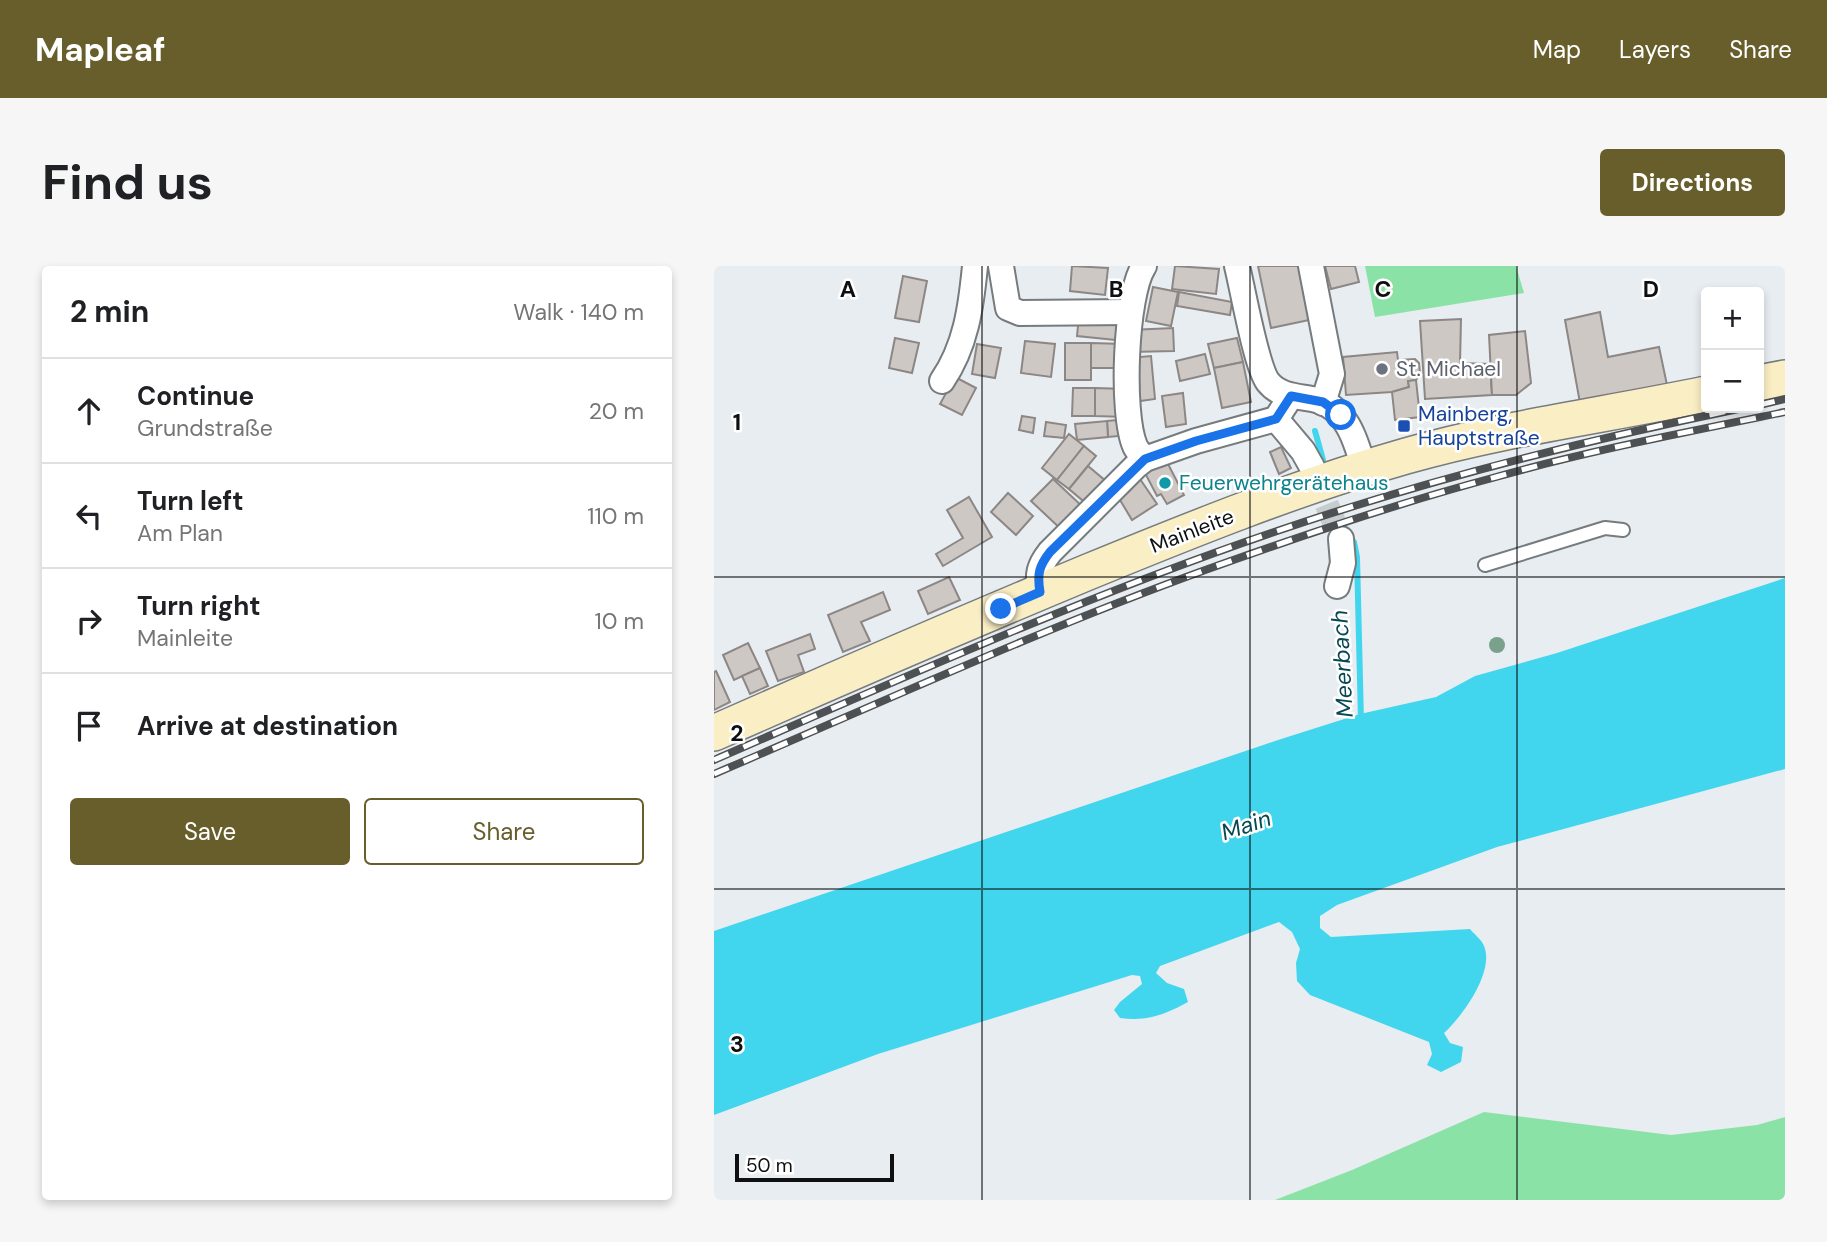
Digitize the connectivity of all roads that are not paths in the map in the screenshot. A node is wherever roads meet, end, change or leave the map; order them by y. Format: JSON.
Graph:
{"nodes":[{"id":1,"x":975,"y":266,"type":"edge"},
{"id":2,"x":1001,"y":266,"type":"edge"},
{"id":3,"x":1144,"y":266,"type":"edge"},
{"id":4,"x":1237,"y":266,"type":"edge"},
{"id":5,"x":1311,"y":266,"type":"edge"},
{"id":6,"x":1130,"y":312,"type":"junction"},
{"id":7,"x":1785,"y":378,"type":"edge"},
{"id":8,"x":942,"y":381,"type":"dead end"},
{"id":9,"x":1764,"y":382,"type":"edge"},
{"id":10,"x":1291,"y":396,"type":"junction"},
{"id":11,"x":1699,"y":396,"type":"edge"},
{"id":12,"x":1323,"y":402,"type":"junction"},
{"id":13,"x":1276,"y":419,"type":"junction"},
{"id":14,"x":1145,"y":459,"type":"junction"},
{"id":15,"x":1312,"y":467,"type":"tunnel mouth"},
{"id":16,"x":1364,"y":469,"type":"junction"},
{"id":17,"x":1623,"y":530,"type":"dead end"},
{"id":18,"x":1341,"y":539,"type":"tunnel mouth"},
{"id":19,"x":1485,"y":565,"type":"dead end"},
{"id":20,"x":1337,"y":586,"type":"dead end"},
{"id":21,"x":1040,"y":592,"type":"junction"},
{"id":22,"x":714,"y":733,"type":"edge"}],
"edges":[{"from":1,"to":8,"type":"street"},
{"from":2,"to":6,"type":"street"},
{"from":3,"to":6,"type":"street"},
{"from":4,"to":10,"type":"street"},
{"from":5,"to":12,"type":"street"},
{"from":6,"to":14,"type":"street"},
{"from":7,"to":9,"type":"main road"},
{"from":10,"to":12,"type":"street"},
{"from":10,"to":13,"type":"street"},
{"from":11,"to":16,"type":"main road","name":"Mainleite"},
{"from":12,"to":16,"type":"street"},
{"from":13,"to":14,"type":"street"},
{"from":13,"to":15,"type":"street"},
{"from":14,"to":21,"type":"street"},
{"from":16,"to":21,"type":"main road","name":"Mainleite"},
{"from":17,"to":19,"type":"lane"},
{"from":18,"to":20,"type":"street"},
{"from":21,"to":22,"type":"main road","name":"Mainleite"}]}
